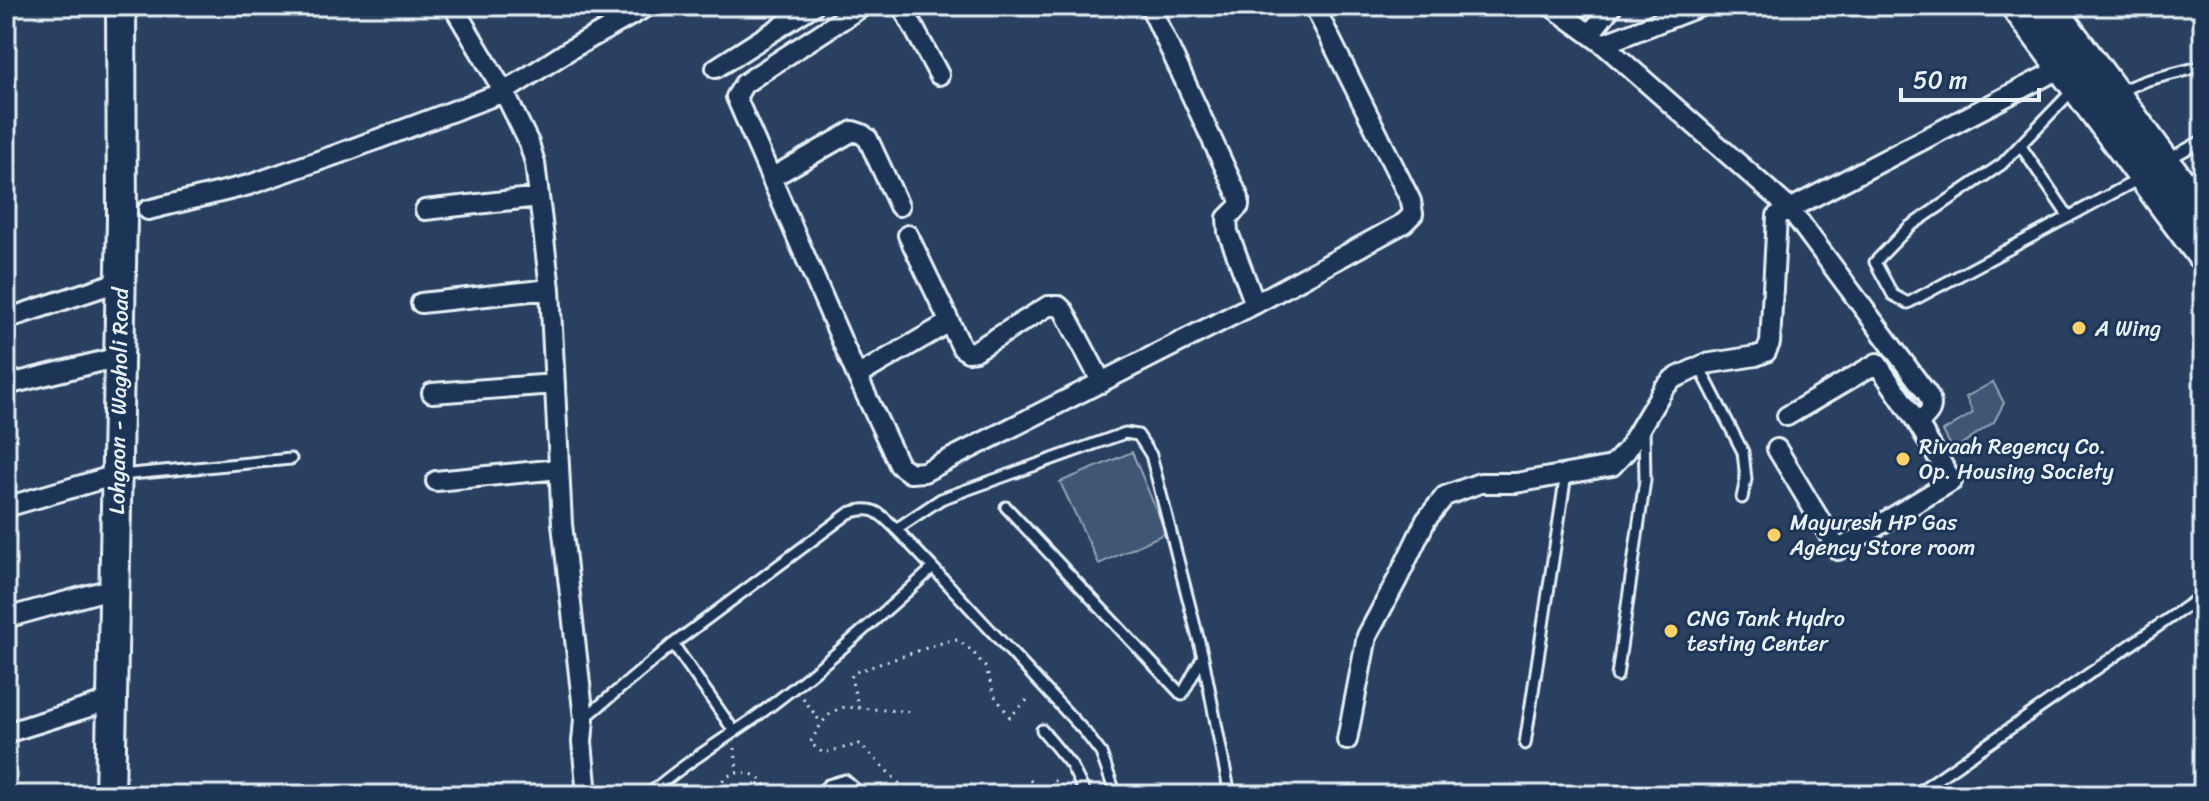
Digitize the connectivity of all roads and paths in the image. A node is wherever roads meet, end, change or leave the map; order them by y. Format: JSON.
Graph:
{"nodes":[{"id":1,"x":121,"y":6,"type":"edge"},
{"id":2,"x":454,"y":6,"type":"edge"},
{"id":3,"x":648,"y":6,"type":"edge"},
{"id":4,"x":813,"y":6,"type":"edge"},
{"id":5,"x":863,"y":6,"type":"edge"},
{"id":6,"x":902,"y":6,"type":"edge"},
{"id":7,"x":1136,"y":6,"type":"edge"},
{"id":8,"x":1150,"y":6,"type":"edge"},
{"id":9,"x":1314,"y":6,"type":"edge"},
{"id":10,"x":1551,"y":6,"type":"edge"},
{"id":11,"x":1612,"y":6,"type":"edge"},
{"id":12,"x":1701,"y":6,"type":"edge"},
{"id":13,"x":2018,"y":6,"type":"edge"},
{"id":14,"x":2048,"y":6,"type":"edge"},
{"id":15,"x":1597,"y":39,"type":"junction"},
{"id":16,"x":1161,"y":56,"type":"dead end"},
{"id":17,"x":2203,"y":66,"type":"edge"},
{"id":18,"x":716,"y":68,"type":"dead end"},
{"id":19,"x":939,"y":75,"type":"dead end"},
{"id":20,"x":2070,"y":76,"type":"junction"},
{"id":21,"x":504,"y":92,"type":"junction"},
{"id":22,"x":2111,"y":94,"type":"junction"},
{"id":23,"x":2203,"y":140,"type":"edge"},
{"id":24,"x":2020,"y":145,"type":"junction"},
{"id":25,"x":2153,"y":170,"type":"junction"},
{"id":26,"x":771,"y":178,"type":"junction"},
{"id":27,"x":539,"y":197,"type":"junction"},
{"id":28,"x":899,"y":206,"type":"dead end"},
{"id":29,"x":1790,"y":209,"type":"junction"},
{"id":30,"x":148,"y":210,"type":"dead end"},
{"id":31,"x":425,"y":210,"type":"dead end"},
{"id":32,"x":2203,"y":216,"type":"edge"},
{"id":33,"x":2069,"y":217,"type":"junction"},
{"id":34,"x":908,"y":235,"type":"dead end"},
{"id":35,"x":2203,"y":254,"type":"edge"},
{"id":36,"x":121,"y":281,"type":"junction"},
{"id":37,"x":550,"y":289,"type":"junction"},
{"id":38,"x":421,"y":303,"type":"dead end"},
{"id":39,"x":1255,"y":304,"type":"junction"},
{"id":40,"x":6,"y":319,"type":"edge"},
{"id":41,"x":948,"y":323,"type":"junction"},
{"id":42,"x":119,"y":357,"type":"junction"},
{"id":43,"x":1699,"y":366,"type":"junction"},
{"id":44,"x":857,"y":376,"type":"junction"},
{"id":45,"x":1102,"y":383,"type":"junction"},
{"id":46,"x":555,"y":384,"type":"junction"},
{"id":47,"x":6,"y":385,"type":"edge"},
{"id":48,"x":432,"y":393,"type":"dead end"},
{"id":49,"x":1787,"y":416,"type":"dead end"},
{"id":50,"x":1643,"y":422,"type":"junction"},
{"id":51,"x":1918,"y":424,"type":"junction"},
{"id":52,"x":1777,"y":449,"type":"dead end"},
{"id":53,"x":291,"y":459,"type":"dead end"},
{"id":54,"x":559,"y":469,"type":"junction"},
{"id":55,"x":1566,"y":474,"type":"junction"},
{"id":56,"x":116,"y":475,"type":"junction"},
{"id":57,"x":436,"y":481,"type":"dead end"},
{"id":58,"x":1742,"y":498,"type":"dead end"},
{"id":59,"x":6,"y":507,"type":"edge"},
{"id":60,"x":1006,"y":507,"type":"dead end"},
{"id":61,"x":896,"y":529,"type":"junction"},
{"id":62,"x":933,"y":568,"type":"junction"},
{"id":63,"x":114,"y":588,"type":"junction"},
{"id":64,"x":2203,"y":595,"type":"edge"},
{"id":65,"x":6,"y":618,"type":"edge"},
{"id":66,"x":673,"y":644,"type":"junction"},
{"id":67,"x":1203,"y":657,"type":"junction"},
{"id":68,"x":1617,"y":676,"type":"dead end"},
{"id":69,"x":794,"y":687,"type":"junction"},
{"id":70,"x":1031,"y":696,"type":"dead end"},
{"id":71,"x":112,"y":700,"type":"junction"},
{"id":72,"x":859,"y":708,"type":"junction"},
{"id":73,"x":914,"y":712,"type":"dead end"},
{"id":74,"x":584,"y":719,"type":"junction"},
{"id":75,"x":822,"y":724,"type":"junction"},
{"id":76,"x":1042,"y":730,"type":"dead end"},
{"id":77,"x":734,"y":731,"type":"junction"},
{"id":78,"x":6,"y":733,"type":"edge"},
{"id":79,"x":1347,"y":740,"type":"dead end"},
{"id":80,"x":1525,"y":744,"type":"dead end"},
{"id":81,"x":1071,"y":765,"type":"junction"},
{"id":82,"x":737,"y":772,"type":"junction"},
{"id":83,"x":1030,"y":780,"type":"dead end"},
{"id":84,"x":1043,"y":794,"type":"edge"},
{"id":85,"x":110,"y":795,"type":"edge"},
{"id":86,"x":587,"y":795,"type":"edge"},
{"id":87,"x":648,"y":795,"type":"edge"},
{"id":88,"x":715,"y":795,"type":"edge"},
{"id":89,"x":771,"y":795,"type":"edge"},
{"id":90,"x":818,"y":795,"type":"edge"},
{"id":91,"x":862,"y":795,"type":"edge"},
{"id":92,"x":911,"y":795,"type":"edge"},
{"id":93,"x":1086,"y":795,"type":"edge"},
{"id":94,"x":1116,"y":795,"type":"edge"},
{"id":95,"x":1230,"y":795,"type":"edge"},
{"id":96,"x":1914,"y":795,"type":"edge"}],
"edges":[{"from":1,"to":36,"type":"main road","name":"Lohgaon - Wagholi Road"},
{"from":2,"to":21,"type":"street"},
{"from":3,"to":21,"type":"street"},
{"from":4,"to":18,"type":"street"},
{"from":5,"to":26,"type":"street"},
{"from":6,"to":19,"type":"street"},
{"from":7,"to":16,"type":"street"},
{"from":8,"to":39,"type":"street"},
{"from":9,"to":39,"type":"street"},
{"from":10,"to":15,"type":"street"},
{"from":11,"to":15,"type":"street"},
{"from":12,"to":15,"type":"street"},
{"from":13,"to":20,"type":"highway"},
{"from":14,"to":22,"type":"highway"},
{"from":15,"to":29,"type":"street"},
{"from":17,"to":22,"type":"lane"},
{"from":20,"to":24,"type":"lane"},
{"from":20,"to":25,"type":"highway"},
{"from":20,"to":29,"type":"street"},
{"from":21,"to":27,"type":"street"},
{"from":21,"to":30,"type":"street"},
{"from":22,"to":25,"type":"highway"},
{"from":23,"to":25,"type":"lane"},
{"from":24,"to":33,"type":"lane"},
{"from":24,"to":33,"type":"lane"},
{"from":25,"to":32,"type":"highway"},
{"from":25,"to":33,"type":"lane"},
{"from":25,"to":35,"type":"highway"},
{"from":26,"to":28,"type":"street"},
{"from":26,"to":44,"type":"street"},
{"from":27,"to":31,"type":"street"},
{"from":27,"to":37,"type":"street"},
{"from":29,"to":43,"type":"street"},
{"from":29,"to":51,"type":"street"},
{"from":34,"to":41,"type":"street"},
{"from":36,"to":40,"type":"street"},
{"from":36,"to":42,"type":"main road","name":"Lohgaon - Wagholi Road"},
{"from":37,"to":38,"type":"street"},
{"from":37,"to":46,"type":"street"},
{"from":39,"to":45,"type":"street"},
{"from":41,"to":44,"type":"street"},
{"from":41,"to":45,"type":"street"},
{"from":42,"to":47,"type":"street"},
{"from":42,"to":56,"type":"main road","name":"Lohgaon - Wagholi Road"},
{"from":43,"to":50,"type":"street"},
{"from":43,"to":58,"type":"lane"},
{"from":44,"to":45,"type":"street"},
{"from":46,"to":48,"type":"street"},
{"from":46,"to":54,"type":"street"},
{"from":49,"to":51,"type":"street"},
{"from":50,"to":55,"type":"street"},
{"from":50,"to":68,"type":"lane"},
{"from":51,"to":52,"type":"street"},
{"from":53,"to":56,"type":"lane"},
{"from":54,"to":57,"type":"street"},
{"from":54,"to":74,"type":"street"},
{"from":55,"to":79,"type":"street"},
{"from":55,"to":80,"type":"lane"},
{"from":56,"to":59,"type":"street"},
{"from":56,"to":63,"type":"main road","name":"Lohgaon - Wagholi Road"},
{"from":60,"to":67,"type":"lane"},
{"from":61,"to":62,"type":"lane"},
{"from":61,"to":66,"type":"lane"},
{"from":61,"to":67,"type":"lane"},
{"from":62,"to":69,"type":"lane"},
{"from":62,"to":94,"type":"lane"},
{"from":63,"to":65,"type":"street"},
{"from":63,"to":71,"type":"main road","name":"Lohgaon - Wagholi Road"},
{"from":64,"to":96,"type":"lane"},
{"from":66,"to":74,"type":"lane"},
{"from":66,"to":77,"type":"lane"},
{"from":67,"to":95,"type":"lane"},
{"from":69,"to":75,"type":"path"},
{"from":69,"to":77,"type":"lane"},
{"from":70,"to":72,"type":"path"},
{"from":71,"to":78,"type":"street"},
{"from":71,"to":85,"type":"main road","name":"Lohgaon - Wagholi Road"},
{"from":72,"to":73,"type":"path"},
{"from":72,"to":75,"type":"path"},
{"from":74,"to":86,"type":"street"},
{"from":75,"to":92,"type":"path"},
{"from":76,"to":81,"type":"lane"},
{"from":77,"to":82,"type":"path"},
{"from":77,"to":87,"type":"lane"},
{"from":81,"to":84,"type":"path"},
{"from":81,"to":93,"type":"lane"},
{"from":82,"to":88,"type":"path"},
{"from":82,"to":89,"type":"path"},
{"from":83,"to":84,"type":"path"},
{"from":90,"to":91,"type":"lane"}]}
